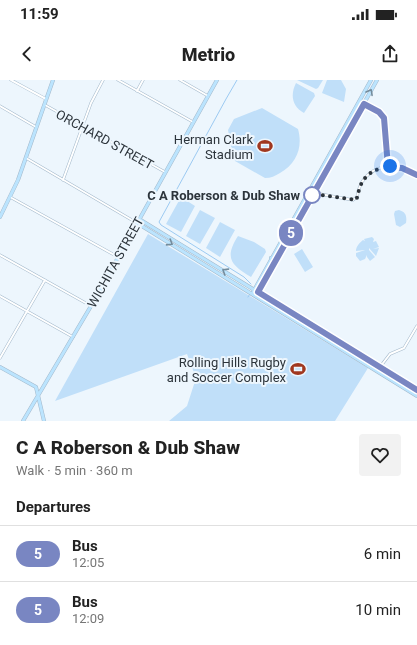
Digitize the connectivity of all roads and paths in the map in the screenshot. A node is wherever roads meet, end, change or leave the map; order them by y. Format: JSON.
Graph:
{"nodes":[{"id":1,"x":11,"y":80,"type":"edge"},
{"id":2,"x":53,"y":80,"type":"edge"},
{"id":3,"x":103,"y":80,"type":"edge"},
{"id":4,"x":118,"y":80,"type":"edge"},
{"id":5,"x":143,"y":80,"type":"edge"},
{"id":6,"x":180,"y":80,"type":"edge"},
{"id":7,"x":217,"y":80,"type":"edge"},
{"id":8,"x":371,"y":80,"type":"edge"},
{"id":9,"x":377,"y":80,"type":"edge"},
{"id":10,"x":137,"y":91,"type":"junction"},
{"id":11,"x":208,"y":96,"type":"junction"},
{"id":12,"x":47,"y":100,"type":"junction"},
{"id":13,"x":359,"y":101,"type":"junction"},
{"id":14,"x":364,"y":104,"type":"junction"},
{"id":15,"x":46,"y":105,"type":"junction"},
{"id":16,"x":0,"y":106,"type":"edge"},
{"id":17,"x":193,"y":122,"type":"junction"},
{"id":18,"x":83,"y":126,"type":"junction"},
{"id":19,"x":38,"y":127,"type":"junction"},
{"id":20,"x":340,"y":135,"type":"junction"},
{"id":21,"x":345,"y":137,"type":"junction"},
{"id":22,"x":26,"y":158,"type":"junction"},
{"id":23,"x":165,"y":172,"type":"junction"},
{"id":24,"x":417,"y":176,"type":"edge"},
{"id":25,"x":63,"y":180,"type":"junction"},
{"id":26,"x":310,"y":189,"type":"junction"},
{"id":27,"x":314,"y":191,"type":"junction"},
{"id":28,"x":10,"y":198,"type":"junction"},
{"id":29,"x":0,"y":217,"type":"edge"},
{"id":30,"x":139,"y":219,"type":"junction"},
{"id":31,"x":292,"y":222,"type":"junction"},
{"id":32,"x":136,"y":223,"type":"junction"},
{"id":33,"x":296,"y":224,"type":"junction"},
{"id":34,"x":278,"y":245,"type":"junction"},
{"id":35,"x":283,"y":248,"type":"junction"},
{"id":36,"x":0,"y":255,"type":"edge"},
{"id":37,"x":118,"y":257,"type":"junction"},
{"id":38,"x":271,"y":258,"type":"junction"},
{"id":39,"x":268,"y":274,"type":"junction"},
{"id":40,"x":45,"y":280,"type":"junction"},
{"id":41,"x":254,"y":289,"type":"junction"},
{"id":42,"x":258,"y":292,"type":"junction"},
{"id":43,"x":252,"y":294,"type":"junction"},
{"id":44,"x":0,"y":296,"type":"edge"},
{"id":45,"x":256,"y":296,"type":"junction"},
{"id":46,"x":91,"y":306,"type":"junction"},
{"id":47,"x":27,"y":311,"type":"junction"},
{"id":48,"x":310,"y":324,"type":"junction"},
{"id":49,"x":417,"y":326,"type":"edge"},
{"id":50,"x":307,"y":328,"type":"junction"},
{"id":51,"x":73,"y":337,"type":"junction"},
{"id":52,"x":341,"y":343,"type":"junction"},
{"id":53,"x":339,"y":347,"type":"junction"},
{"id":54,"x":0,"y":358,"type":"edge"},
{"id":55,"x":0,"y":367,"type":"edge"},
{"id":56,"x":380,"y":367,"type":"junction"},
{"id":57,"x":377,"y":371,"type":"junction"},
{"id":58,"x":417,"y":390,"type":"edge"},
{"id":59,"x":38,"y":395,"type":"junction"},
{"id":60,"x":417,"y":396,"type":"edge"},
{"id":61,"x":23,"y":421,"type":"edge"},
{"id":62,"x":44,"y":421,"type":"edge"}],
"edges":[{"from":1,"to":12,"type":"street","name":"ORCHARD STREET"},
{"from":2,"to":12,"type":"street"},
{"from":3,"to":18,"type":"street"},
{"from":4,"to":10,"type":"street"},
{"from":5,"to":10,"type":"street"},
{"from":6,"to":11,"type":"street"},
{"from":7,"to":11,"type":"street","name":"WICHITA STREET"},
{"from":8,"to":13,"type":"street"},
{"from":14,"to":9,"type":"street","one_way":true},
{"from":10,"to":17,"type":"street"},
{"from":11,"to":17,"type":"street","name":"WICHITA STREET"},
{"from":12,"to":15,"type":"street"},
{"from":13,"to":14,"type":"street"},
{"from":13,"to":20,"type":"street"},
{"from":14,"to":21,"type":"street"},
{"from":15,"to":18,"type":"street","name":"ORCHARD STREET"},
{"from":15,"to":19,"type":"street"},
{"from":16,"to":19,"type":"street"},
{"from":17,"to":23,"type":"street","name":"WICHITA STREET"},
{"from":18,"to":23,"type":"street","name":"ORCHARD STREET"},
{"from":18,"to":25,"type":"street"},
{"from":19,"to":22,"type":"street"},
{"from":20,"to":21,"type":"street"},
{"from":20,"to":26,"type":"street"},
{"from":21,"to":27,"type":"street"},
{"from":22,"to":25,"type":"street"},
{"from":22,"to":28,"type":"street"},
{"from":23,"to":30,"type":"street","name":"WICHITA STREET"},
{"from":24,"to":27,"type":"street"},
{"from":25,"to":32,"type":"street"},
{"from":26,"to":27,"type":"street"},
{"from":26,"to":31,"type":"street"},
{"from":27,"to":33,"type":"street"},
{"from":28,"to":29,"type":"street"},
{"from":28,"to":37,"type":"street"},
{"from":30,"to":32,"type":"street","name":"WICHITA STREET"},
{"from":41,"to":30,"type":"street","one_way":true},
{"from":31,"to":33,"type":"street"},
{"from":31,"to":34,"type":"street"},
{"from":32,"to":37,"type":"street","name":"WICHITA STREET"},
{"from":32,"to":43,"type":"street","one_way":true},
{"from":33,"to":35,"type":"street"},
{"from":34,"to":35,"type":"street"},
{"from":34,"to":38,"type":"street"},
{"from":35,"to":39,"type":"street"},
{"from":36,"to":40,"type":"street"},
{"from":37,"to":46,"type":"street","name":"WICHITA STREET"},
{"from":38,"to":39,"type":"street"},
{"from":38,"to":41,"type":"street"},
{"from":39,"to":42,"type":"street"},
{"from":40,"to":46,"type":"street"},
{"from":40,"to":47,"type":"street"},
{"from":41,"to":42,"type":"street"},
{"from":41,"to":43,"type":"street"},
{"from":42,"to":45,"type":"street"},
{"from":42,"to":48,"type":"street"},
{"from":43,"to":45,"type":"street"},
{"from":44,"to":47,"type":"street"},
{"from":45,"to":50,"type":"street"},
{"from":46,"to":51,"type":"street","name":"WICHITA STREET"},
{"from":47,"to":51,"type":"street"},
{"from":47,"to":54,"type":"street"},
{"from":48,"to":50,"type":"street"},
{"from":48,"to":52,"type":"street"},
{"from":49,"to":56,"type":"street"},
{"from":50,"to":53,"type":"street"},
{"from":51,"to":59,"type":"street","name":"WICHITA STREET"},
{"from":52,"to":53,"type":"street"},
{"from":52,"to":56,"type":"street"},
{"from":53,"to":57,"type":"street"},
{"from":55,"to":59,"type":"street"},
{"from":56,"to":57,"type":"street"},
{"from":56,"to":58,"type":"street"},
{"from":57,"to":60,"type":"street"},
{"from":59,"to":61,"type":"street","name":"WICHITA STREET"},
{"from":59,"to":62,"type":"street"}]}
